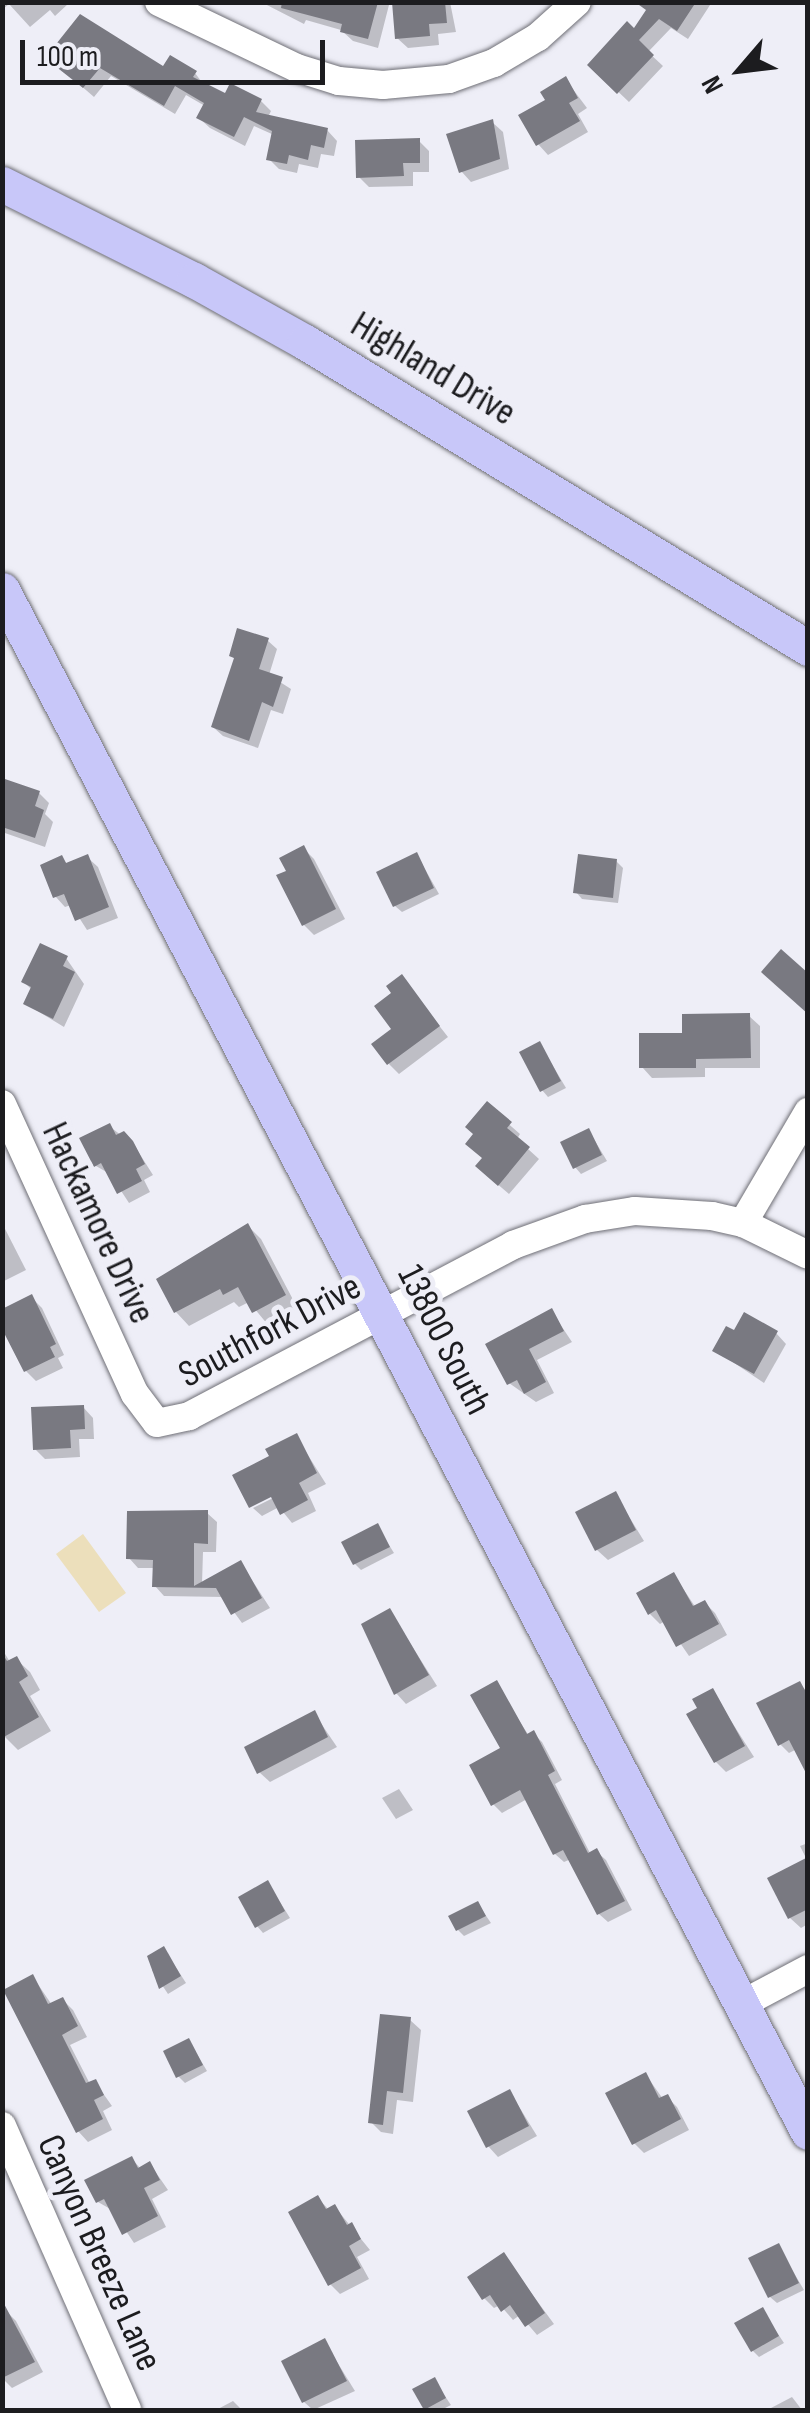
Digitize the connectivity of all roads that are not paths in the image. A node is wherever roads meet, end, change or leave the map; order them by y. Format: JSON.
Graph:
{"nodes":[{"id":1,"x":159,"y":2,"type":"edge"},
{"id":2,"x":577,"y":2,"type":"edge"},
{"id":3,"x":2,"y":184,"type":"edge"},
{"id":4,"x":2,"y":590,"type":"edge"},
{"id":5,"x":808,"y":648,"type":"edge"},
{"id":6,"x":2,"y":1104,"type":"edge"},
{"id":7,"x":808,"y":1112,"type":"edge"},
{"id":8,"x":743,"y":1224,"type":"junction"},
{"id":9,"x":808,"y":1255,"type":"edge"},
{"id":10,"x":383,"y":1313,"type":"junction"},
{"id":11,"x":157,"y":1423,"type":"joint"},
{"id":12,"x":808,"y":1969,"type":"edge"},
{"id":13,"x":740,"y":2005,"type":"junction"},
{"id":14,"x":2,"y":2126,"type":"edge"},
{"id":15,"x":808,"y":2132,"type":"edge"},
{"id":16,"x":127,"y":2410,"type":"edge"}],
"edges":[{"from":1,"to":2,"type":"street"},
{"from":3,"to":5,"type":"main road","name":"Highland Drive"},
{"from":4,"to":10,"type":"main road","name":"13800 South"},
{"from":6,"to":11,"type":"street","name":"Hackamore Drive"},
{"from":7,"to":8,"type":"street"},
{"from":8,"to":9,"type":"street","name":"Southfork Drive"},
{"from":8,"to":10,"type":"street","name":"Southfork Drive"},
{"from":10,"to":11,"type":"street","name":"Southfork Drive"},
{"from":10,"to":13,"type":"main road","name":"13800 South"},
{"from":12,"to":13,"type":"street"},
{"from":13,"to":15,"type":"main road","name":"13800 South"},
{"from":14,"to":16,"type":"street","name":"Canyon Breeze Lane"}]}
